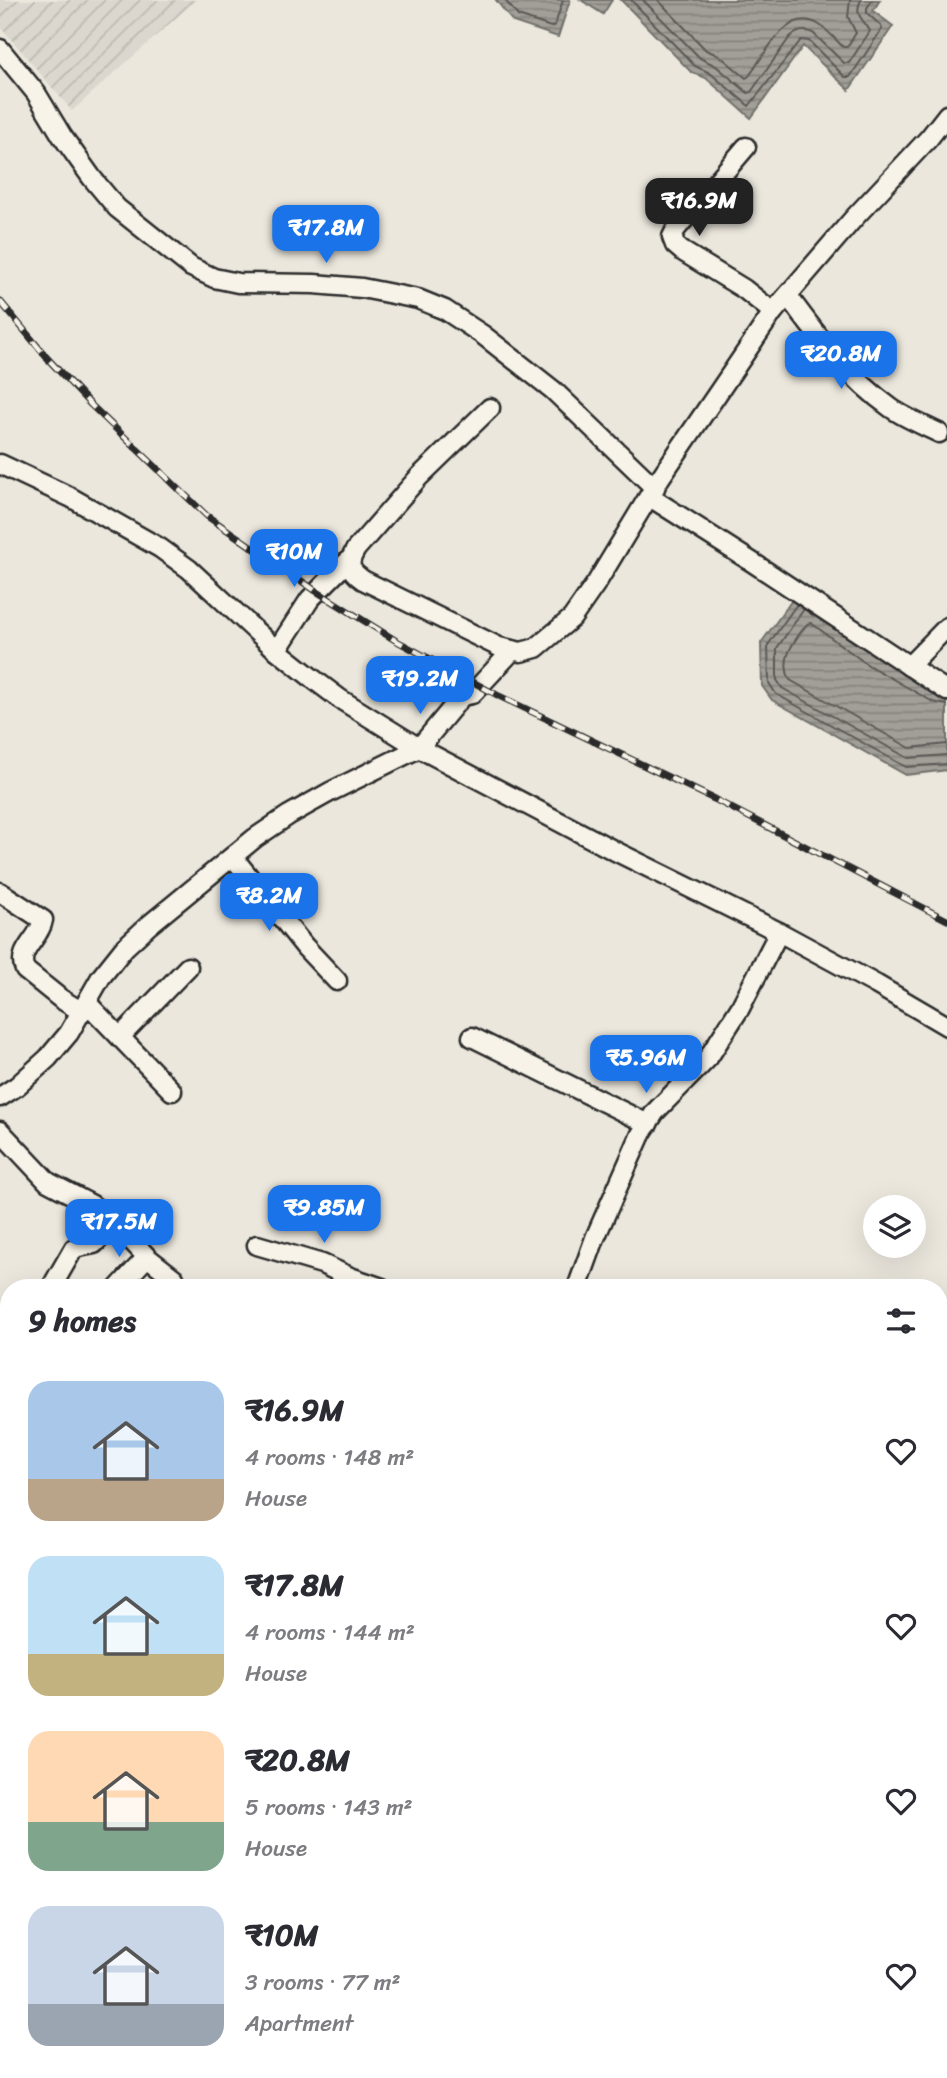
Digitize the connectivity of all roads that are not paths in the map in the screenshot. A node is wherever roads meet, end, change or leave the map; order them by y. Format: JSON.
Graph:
{"nodes":[{"id":1,"x":0,"y":49,"type":"edge"},
{"id":2,"x":947,"y":115,"type":"edge"},
{"id":3,"x":746,"y":147,"type":"dead end"},
{"id":4,"x":788,"y":296,"type":"junction"},
{"id":5,"x":773,"y":312,"type":"junction"},
{"id":6,"x":490,"y":408,"type":"dead end"},
{"id":7,"x":939,"y":433,"type":"dead end"},
{"id":8,"x":0,"y":464,"type":"edge"},
{"id":9,"x":652,"y":493,"type":"junction"},
{"id":10,"x":350,"y":559,"type":"junction"},
{"id":11,"x":947,"y":627,"type":"edge"},
{"id":12,"x":277,"y":650,"type":"junction"},
{"id":13,"x":512,"y":651,"type":"junction"},
{"id":14,"x":909,"y":666,"type":"junction"},
{"id":15,"x":947,"y":691,"type":"edge"},
{"id":16,"x":419,"y":748,"type":"junction"},
{"id":17,"x":233,"y":857,"type":"junction"},
{"id":18,"x":0,"y":892,"type":"edge"},
{"id":19,"x":779,"y":932,"type":"junction"},
{"id":20,"x":188,"y":967,"type":"dead end"},
{"id":21,"x":337,"y":981,"type":"dead end"},
{"id":22,"x":84,"y":1007,"type":"junction"},
{"id":23,"x":947,"y":1026,"type":"edge"},
{"id":24,"x":120,"y":1037,"type":"junction"},
{"id":25,"x":472,"y":1037,"type":"dead end"},
{"id":26,"x":172,"y":1091,"type":"dead end"},
{"id":27,"x":0,"y":1097,"type":"edge"},
{"id":28,"x":648,"y":1124,"type":"junction"},
{"id":29,"x":0,"y":1131,"type":"edge"},
{"id":30,"x":115,"y":1223,"type":"junction"},
{"id":31,"x":257,"y":1245,"type":"dead end"},
{"id":32,"x":147,"y":1257,"type":"junction"},
{"id":33,"x":174,"y":1278,"type":"dead end"},
{"id":34,"x":56,"y":1279,"type":"edge"},
{"id":35,"x":126,"y":1279,"type":"edge"},
{"id":36,"x":355,"y":1279,"type":"edge"},
{"id":37,"x":580,"y":1279,"type":"edge"}],
"edges":[{"from":1,"to":9,"type":"street"},
{"from":2,"to":4,"type":"street"},
{"from":3,"to":5,"type":"street"},
{"from":4,"to":5,"type":"street"},
{"from":4,"to":7,"type":"street"},
{"from":5,"to":9,"type":"street"},
{"from":6,"to":10,"type":"street"},
{"from":8,"to":12,"type":"street"},
{"from":9,"to":13,"type":"street"},
{"from":9,"to":14,"type":"street"},
{"from":10,"to":12,"type":"street"},
{"from":10,"to":13,"type":"street"},
{"from":11,"to":14,"type":"street"},
{"from":12,"to":16,"type":"street"},
{"from":13,"to":16,"type":"street"},
{"from":14,"to":15,"type":"street"},
{"from":16,"to":17,"type":"street"},
{"from":16,"to":19,"type":"street"},
{"from":17,"to":21,"type":"street"},
{"from":17,"to":22,"type":"street"},
{"from":18,"to":22,"type":"street"},
{"from":19,"to":23,"type":"street"},
{"from":19,"to":28,"type":"street"},
{"from":20,"to":24,"type":"street"},
{"from":22,"to":24,"type":"street"},
{"from":22,"to":27,"type":"street"},
{"from":24,"to":26,"type":"street"},
{"from":25,"to":28,"type":"street"},
{"from":28,"to":37,"type":"street"},
{"from":29,"to":30,"type":"street"},
{"from":30,"to":32,"type":"street"},
{"from":30,"to":34,"type":"street"},
{"from":31,"to":36,"type":"street"},
{"from":32,"to":33,"type":"street"},
{"from":32,"to":35,"type":"street"}]}
